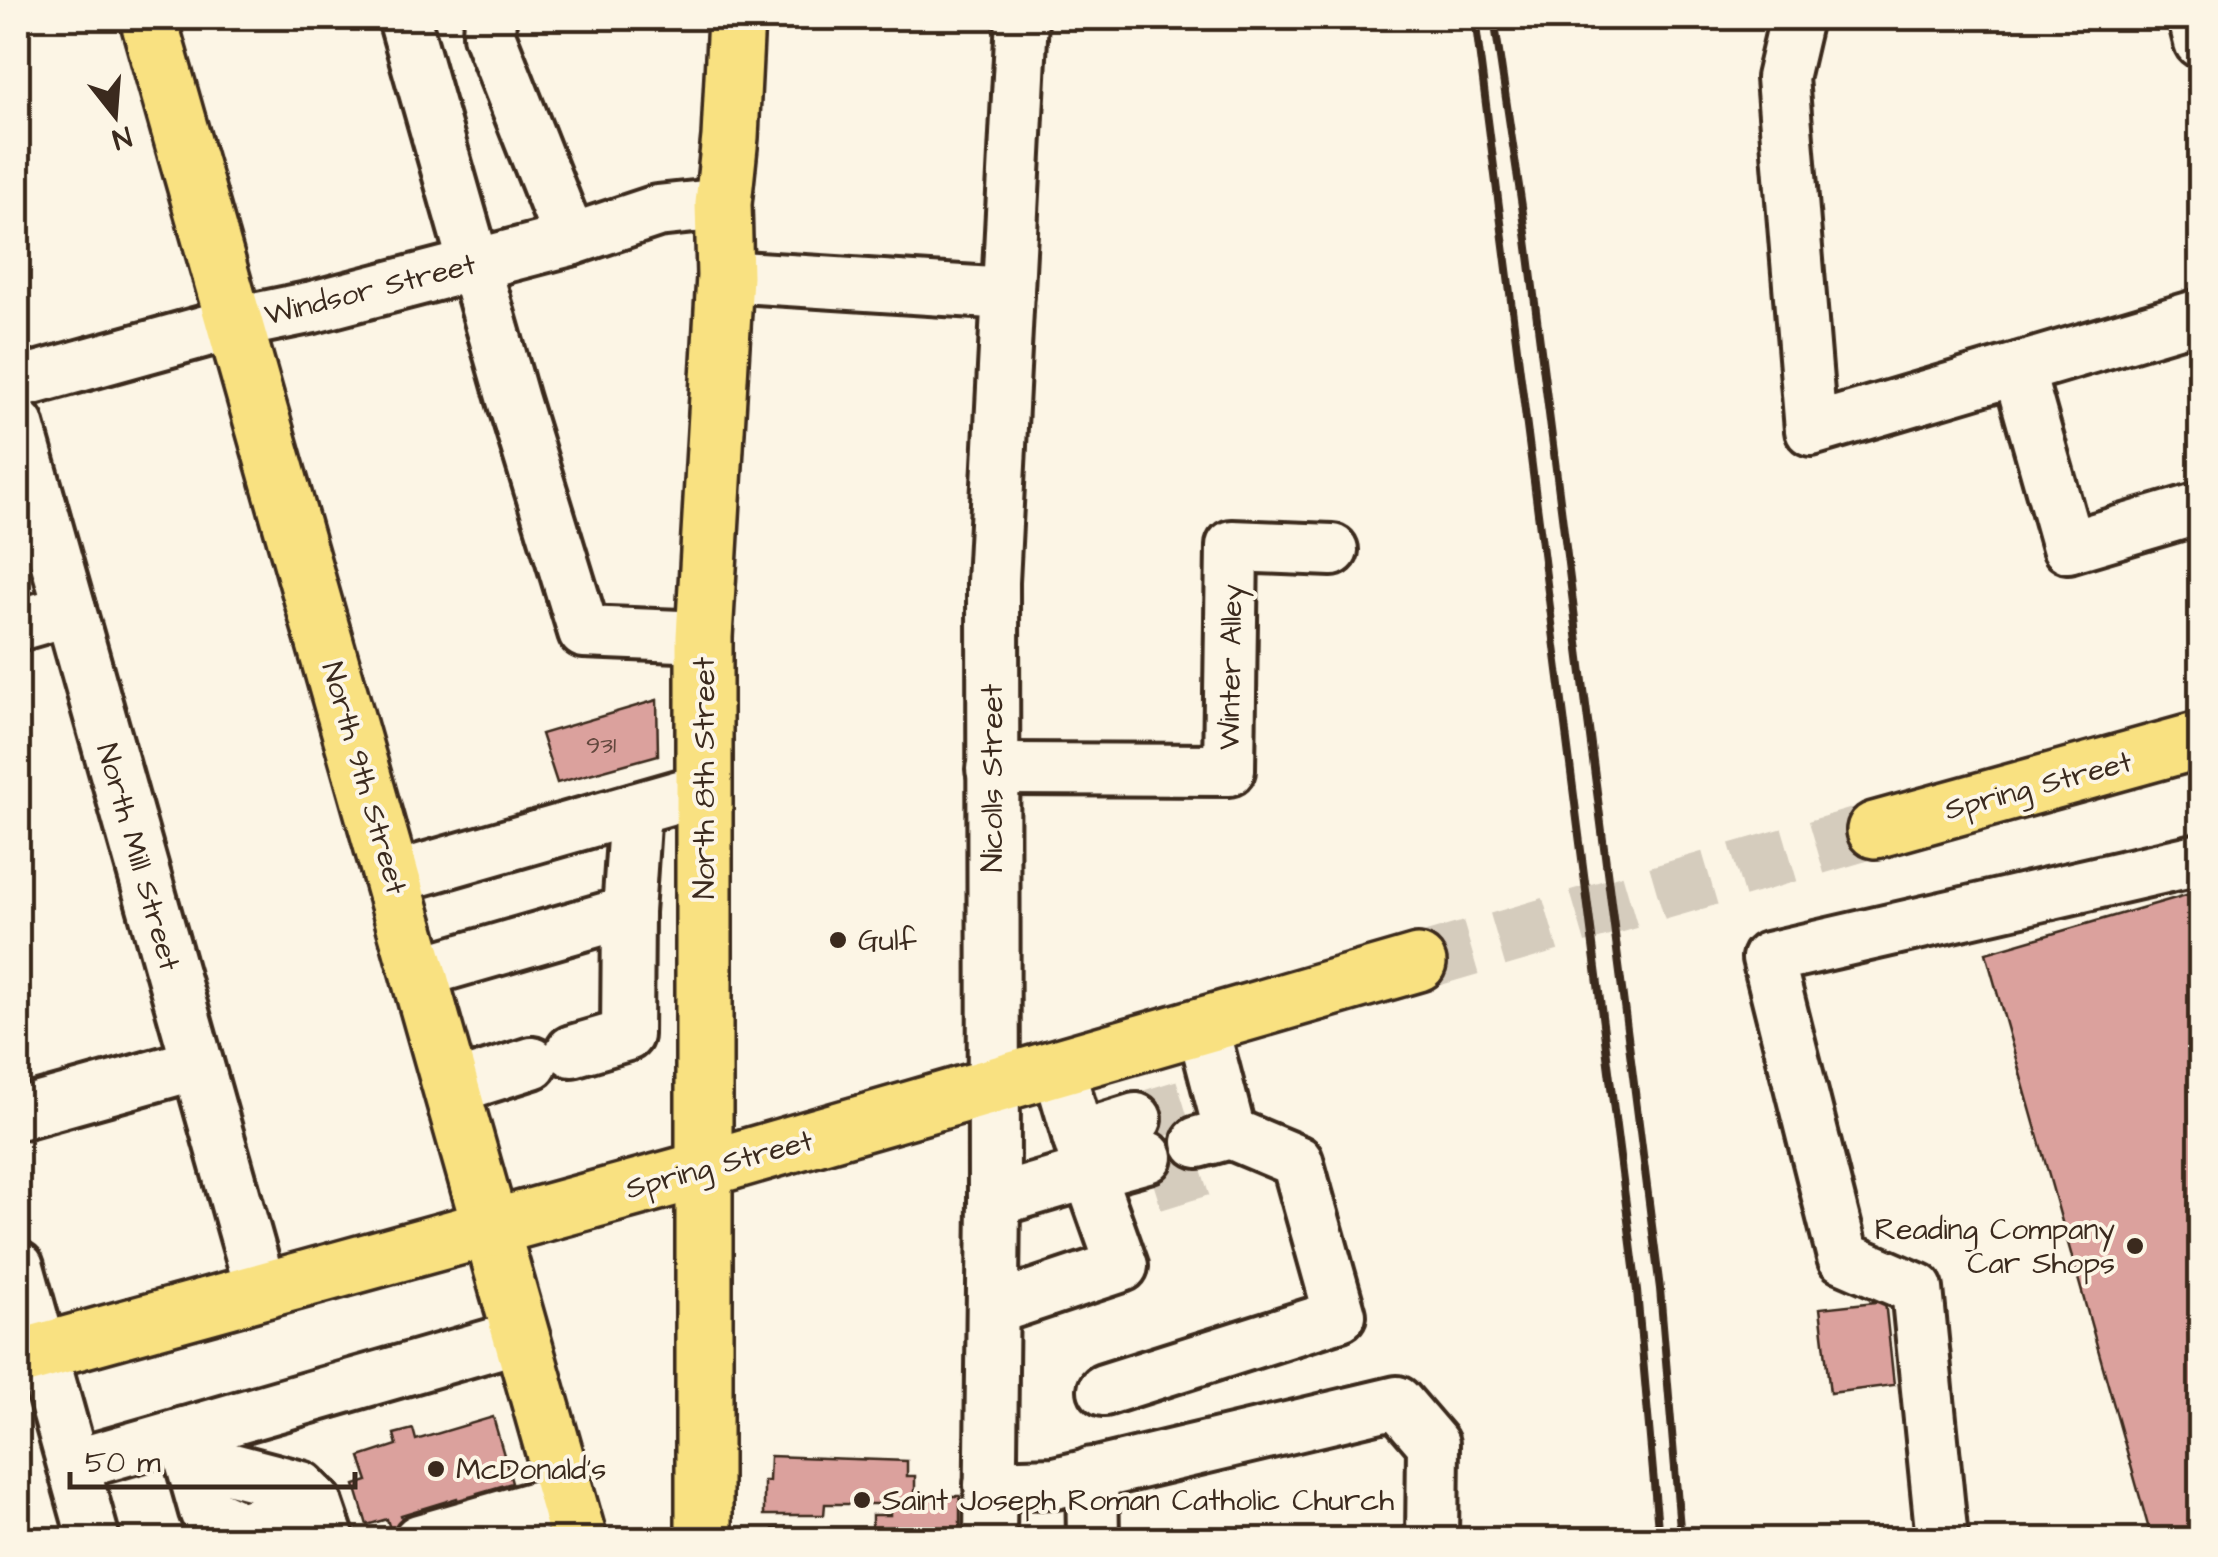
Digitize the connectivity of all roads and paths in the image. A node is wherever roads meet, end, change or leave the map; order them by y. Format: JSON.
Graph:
{"nodes":[{"id":1,"x":148,"y":18,"type":"edge"},
{"id":2,"x":404,"y":18,"type":"edge"},
{"id":3,"x":490,"y":18,"type":"edge"},
{"id":4,"x":736,"y":18,"type":"edge"},
{"id":5,"x":1022,"y":18,"type":"edge"},
{"id":6,"x":1796,"y":18,"type":"edge"},
{"id":7,"x":2194,"y":18,"type":"edge"},
{"id":8,"x":2200,"y":42,"type":"edge"},
{"id":9,"x":723,"y":204,"type":"junction"},
{"id":10,"x":570,"y":240,"type":"junction"},
{"id":11,"x":474,"y":263,"type":"junction"},
{"id":12,"x":726,"y":276,"type":"junction"},
{"id":13,"x":1008,"y":294,"type":"junction"},
{"id":14,"x":2200,"y":315,"type":"edge"},
{"id":15,"x":235,"y":322,"type":"junction"},
{"id":16,"x":2018,"y":369,"type":"junction"},
{"id":17,"x":18,"y":384,"type":"edge"},
{"id":18,"x":18,"y":425,"type":"edge"},
{"id":19,"x":2200,"y":508,"type":"edge"},
{"id":20,"x":1332,"y":550,"type":"dead end"},
{"id":21,"x":70,"y":610,"type":"junction"},
{"id":22,"x":18,"y":625,"type":"edge"},
{"id":23,"x":704,"y":637,"type":"junction"},
{"id":24,"x":2200,"y":740,"type":"edge"},
{"id":25,"x":992,"y":769,"type":"junction"},
{"id":26,"x":704,"y":789,"type":"junction"},
{"id":27,"x":635,"y":808,"type":"junction"},
{"id":28,"x":1875,"y":830,"type":"tunnel mouth"},
{"id":29,"x":2200,"y":859,"type":"edge"},
{"id":30,"x":393,"y":878,"type":"junction"},
{"id":31,"x":628,"y":912,"type":"junction"},
{"id":32,"x":1418,"y":962,"type":"tunnel mouth"},
{"id":33,"x":420,"y":972,"type":"junction"},
{"id":34,"x":1202,"y":1025,"type":"junction"},
{"id":35,"x":197,"y":1064,"type":"junction"},
{"id":36,"x":1058,"y":1067,"type":"junction"},
{"id":37,"x":991,"y":1087,"type":"junction"},
{"id":38,"x":453,"y":1088,"type":"junction"},
{"id":39,"x":18,"y":1114,"type":"edge"},
{"id":40,"x":1146,"y":1154,"type":"tunnel mouth"},
{"id":41,"x":705,"y":1168,"type":"junction"},
{"id":42,"x":1089,"y":1172,"type":"junction"},
{"id":43,"x":994,"y":1201,"type":"junction"},
{"id":44,"x":492,"y":1225,"type":"junction"},
{"id":45,"x":18,"y":1268,"type":"edge"},
{"id":46,"x":260,"y":1290,"type":"junction"},
{"id":47,"x":993,"y":1309,"type":"junction"},
{"id":48,"x":522,"y":1336,"type":"junction"},
{"id":49,"x":29,"y":1355,"type":"edge"},
{"id":50,"x":1104,"y":1390,"type":"dead end"},
{"id":51,"x":187,"y":1446,"type":"junction"},
{"id":52,"x":74,"y":1464,"type":"junction"},
{"id":53,"x":1092,"y":1473,"type":"junction"},
{"id":54,"x":990,"y":1485,"type":"junction"},
{"id":55,"x":573,"y":1519,"type":"edge"},
{"id":56,"x":322,"y":1521,"type":"edge"},
{"id":57,"x":94,"y":1540,"type":"edge"},
{"id":58,"x":420,"y":1540,"type":"edge"},
{"id":59,"x":704,"y":1540,"type":"edge"},
{"id":60,"x":990,"y":1540,"type":"edge"},
{"id":61,"x":1093,"y":1540,"type":"edge"},
{"id":62,"x":1432,"y":1540,"type":"edge"},
{"id":63,"x":1942,"y":1540,"type":"edge"}],
"edges":[{"from":1,"to":15,"type":"main road","name":"North 9th Street"},
{"from":2,"to":11,"type":"street"},
{"from":3,"to":10,"type":"street"},
{"from":4,"to":9,"type":"main road","name":"North 8th Street"},
{"from":5,"to":13,"type":"street","name":"Nicolls Street"},
{"from":6,"to":16,"type":"street"},
{"from":7,"to":8,"type":"street"},
{"from":9,"to":10,"type":"street","name":"Windsor Street"},
{"from":9,"to":12,"type":"main road","name":"North 8th Street"},
{"from":10,"to":11,"type":"street","name":"Windsor Street"},
{"from":11,"to":15,"type":"street","name":"Windsor Street"},
{"from":11,"to":23,"type":"street"},
{"from":12,"to":13,"type":"street"},
{"from":12,"to":23,"type":"main road","name":"North 8th Street"},
{"from":13,"to":25,"type":"street","name":"Nicolls Street"},
{"from":14,"to":16,"type":"street"},
{"from":15,"to":17,"type":"street","name":"Windsor Street"},
{"from":15,"to":30,"type":"main road","name":"North 9th Street"},
{"from":16,"to":19,"type":"street"},
{"from":18,"to":21,"type":"street","name":"North Mill Street"},
{"from":20,"to":25,"type":"street","name":"Winter Alley"},
{"from":21,"to":22,"type":"street"},
{"from":21,"to":35,"type":"street","name":"North Mill Street"},
{"from":23,"to":26,"type":"main road","name":"North 8th Street"},
{"from":24,"to":28,"type":"main road","name":"Spring Street"},
{"from":25,"to":37,"type":"street","name":"Nicolls Street"},
{"from":26,"to":27,"type":"street"},
{"from":26,"to":41,"type":"main road","name":"North 8th Street"},
{"from":27,"to":30,"type":"street"},
{"from":27,"to":31,"type":"street"},
{"from":29,"to":63,"type":"street"},
{"from":30,"to":33,"type":"main road","name":"North 9th Street"},
{"from":31,"to":33,"type":"street"},
{"from":31,"to":38,"type":"street"},
{"from":32,"to":34,"type":"main road","name":"Spring Street"},
{"from":33,"to":38,"type":"main road","name":"North 9th Street"},
{"from":34,"to":36,"type":"main road","name":"Spring Street"},
{"from":34,"to":50,"type":"street"},
{"from":35,"to":39,"type":"street"},
{"from":35,"to":46,"type":"street","name":"North Mill Street"},
{"from":36,"to":37,"type":"main road","name":"Spring Street"},
{"from":36,"to":42,"type":"street"},
{"from":37,"to":41,"type":"main road","name":"Spring Street"},
{"from":37,"to":43,"type":"street","name":"Nicolls Street"},
{"from":38,"to":44,"type":"main road","name":"North 9th Street"},
{"from":40,"to":42,"type":"street"},
{"from":41,"to":44,"type":"main road","name":"Spring Street"},
{"from":41,"to":59,"type":"main road","name":"North 8th Street"},
{"from":42,"to":43,"type":"street"},
{"from":42,"to":47,"type":"street"},
{"from":43,"to":47,"type":"street","name":"Nicolls Street"},
{"from":44,"to":46,"type":"main road","name":"Spring Street"},
{"from":44,"to":48,"type":"main road","name":"North 9th Street"},
{"from":45,"to":49,"type":"street"},
{"from":46,"to":49,"type":"main road","name":"Spring Street"},
{"from":47,"to":54,"type":"street","name":"Nicolls Street"},
{"from":48,"to":51,"type":"street"},
{"from":48,"to":55,"type":"main road","name":"North 9th Street"},
{"from":49,"to":52,"type":"street"},
{"from":51,"to":52,"type":"street"},
{"from":51,"to":56,"type":"street"},
{"from":52,"to":57,"type":"street"},
{"from":53,"to":54,"type":"street"},
{"from":53,"to":61,"type":"street"},
{"from":53,"to":62,"type":"street"},
{"from":54,"to":60,"type":"street","name":"Nicolls Street"},
{"from":55,"to":58,"type":"street"}]}
